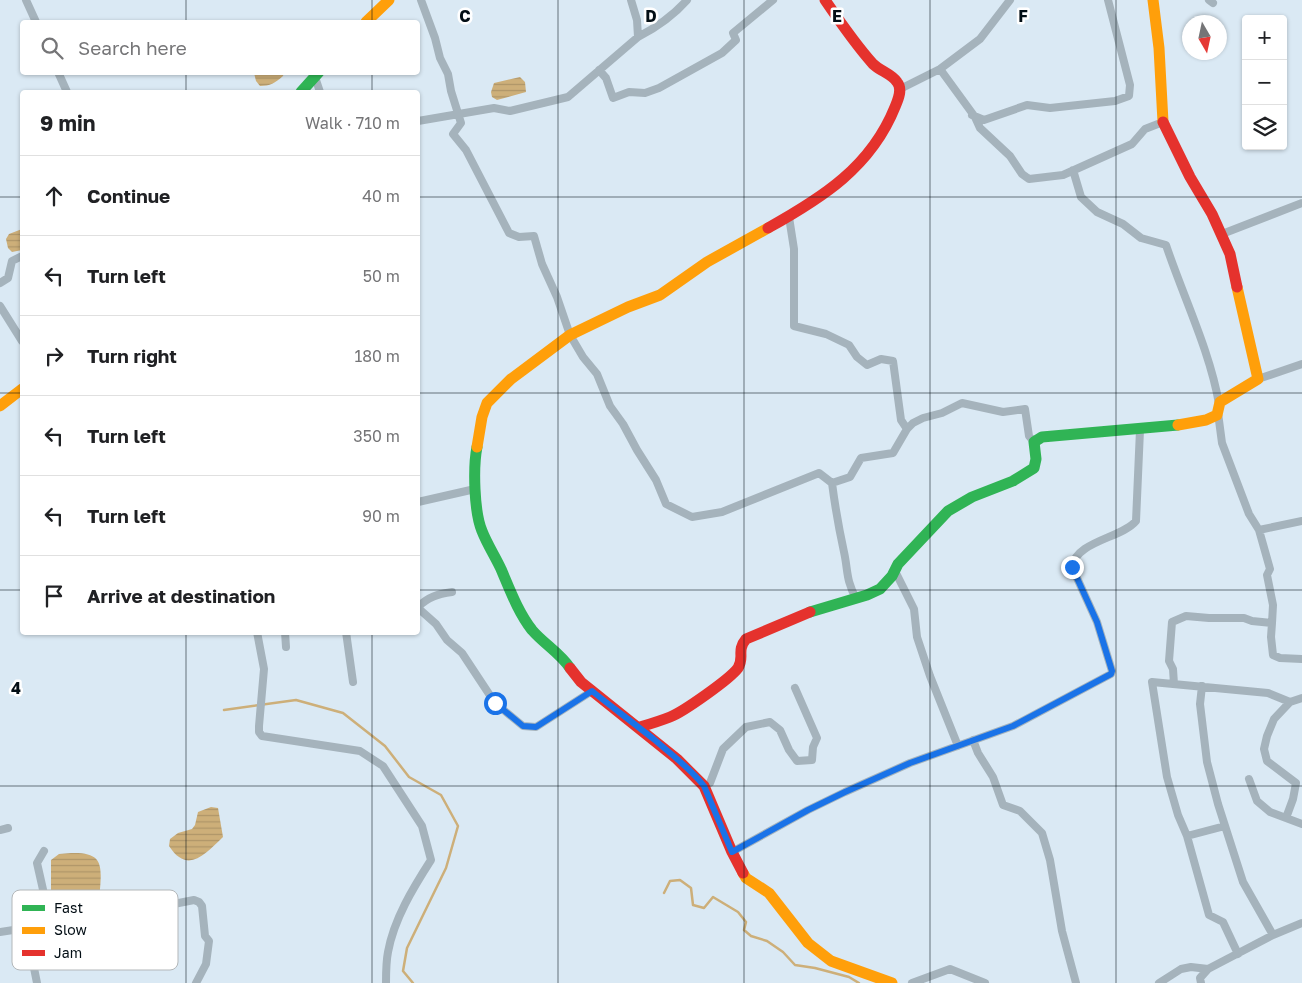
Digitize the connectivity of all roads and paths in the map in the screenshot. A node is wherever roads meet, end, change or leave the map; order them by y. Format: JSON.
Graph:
{"nodes":[{"id":1,"x":26,"y":0,"type":"edge"},
{"id":2,"x":389,"y":0,"type":"edge"},
{"id":3,"x":420,"y":0,"type":"edge"},
{"id":4,"x":631,"y":0,"type":"edge"},
{"id":5,"x":687,"y":0,"type":"edge"},
{"id":6,"x":773,"y":0,"type":"edge"},
{"id":7,"x":825,"y":0,"type":"edge"},
{"id":8,"x":1010,"y":0,"type":"edge"},
{"id":9,"x":1108,"y":0,"type":"edge"},
{"id":10,"x":1153,"y":0,"type":"edge"},
{"id":11,"x":35,"y":20,"type":"edge"},
{"id":12,"x":368,"y":20,"type":"edge"},
{"id":13,"x":638,"y":37,"type":"junction"},
{"id":14,"x":940,"y":69,"type":"junction"},
{"id":15,"x":599,"y":70,"type":"junction"},
{"id":16,"x":59,"y":75,"type":"edge"},
{"id":17,"x":317,"y":75,"type":"edge"},
{"id":18,"x":900,"y":89,"type":"junction"},
{"id":19,"x":66,"y":90,"type":"edge"},
{"id":20,"x":303,"y":90,"type":"edge"},
{"id":21,"x":320,"y":90,"type":"edge"},
{"id":22,"x":458,"y":114,"type":"junction"},
{"id":23,"x":972,"y":114,"type":"junction"},
{"id":24,"x":420,"y":121,"type":"edge"},
{"id":25,"x":1163,"y":122,"type":"junction"},
{"id":26,"x":1073,"y":170,"type":"junction"},
{"id":27,"x":1302,"y":203,"type":"edge"},
{"id":28,"x":788,"y":217,"type":"junction"},
{"id":29,"x":1222,"y":234,"type":"junction"},
{"id":30,"x":20,"y":257,"type":"edge"},
{"id":31,"x":0,"y":283,"type":"edge"},
{"id":32,"x":0,"y":306,"type":"edge"},
{"id":33,"x":570,"y":335,"type":"junction"},
{"id":34,"x":20,"y":338,"type":"edge"},
{"id":35,"x":1302,"y":364,"type":"edge"},
{"id":36,"x":1258,"y":379,"type":"junction"},
{"id":37,"x":20,"y":391,"type":"edge"},
{"id":38,"x":0,"y":406,"type":"edge"},
{"id":39,"x":1219,"y":409,"type":"junction"},
{"id":40,"x":907,"y":429,"type":"junction"},
{"id":41,"x":1140,"y":430,"type":"junction"},
{"id":42,"x":1034,"y":442,"type":"junction"},
{"id":43,"x":832,"y":483,"type":"junction"},
{"id":44,"x":475,"y":490,"type":"junction"},
{"id":45,"x":420,"y":502,"type":"edge"},
{"id":46,"x":1302,"y":521,"type":"edge"},
{"id":47,"x":1258,"y":530,"type":"junction"},
{"id":48,"x":895,"y":571,"type":"junction"},
{"id":49,"x":452,"y":592,"type":"dead end"},
{"id":50,"x":856,"y":598,"type":"junction"},
{"id":51,"x":420,"y":606,"type":"edge"},
{"id":52,"x":420,"y":610,"type":"edge"},
{"id":53,"x":1272,"y":623,"type":"junction"},
{"id":54,"x":258,"y":635,"type":"edge"},
{"id":55,"x":284,"y":635,"type":"edge"},
{"id":56,"x":346,"y":635,"type":"edge"},
{"id":57,"x":286,"y":646,"type":"dead end"},
{"id":58,"x":1302,"y":659,"type":"edge"},
{"id":59,"x":353,"y":682,"type":"dead end"},
{"id":60,"x":1174,"y":684,"type":"junction"},
{"id":61,"x":1202,"y":686,"type":"junction"},
{"id":62,"x":795,"y":688,"type":"dead end"},
{"id":63,"x":592,"y":691,"type":"junction"},
{"id":64,"x":1302,"y":698,"type":"edge"},
{"id":65,"x":1290,"y":702,"type":"junction"},
{"id":66,"x":640,"y":727,"type":"junction"},
{"id":67,"x":973,"y":740,"type":"junction"},
{"id":68,"x":958,"y":746,"type":"junction"},
{"id":69,"x":1249,"y":779,"type":"dead end"},
{"id":70,"x":704,"y":786,"type":"junction"},
{"id":71,"x":1286,"y":818,"type":"junction"},
{"id":72,"x":1302,"y":824,"type":"edge"},
{"id":73,"x":1225,"y":826,"type":"junction"},
{"id":74,"x":8,"y":828,"type":"dead end"},
{"id":75,"x":0,"y":830,"type":"edge"},
{"id":76,"x":1187,"y":836,"type":"junction"},
{"id":77,"x":44,"y":851,"type":"dead end"},
{"id":78,"x":732,"y":852,"type":"junction"},
{"id":79,"x":43,"y":890,"type":"edge"},
{"id":80,"x":178,"y":903,"type":"edge"},
{"id":81,"x":1302,"y":923,"type":"edge"},
{"id":82,"x":1273,"y":934,"type":"junction"},
{"id":83,"x":1238,"y":954,"type":"junction"},
{"id":84,"x":1208,"y":969,"type":"junction"},
{"id":85,"x":34,"y":970,"type":"edge"},
{"id":86,"x":37,"y":983,"type":"edge"},
{"id":87,"x":196,"y":983,"type":"edge"},
{"id":88,"x":386,"y":983,"type":"edge"},
{"id":89,"x":892,"y":983,"type":"edge"},
{"id":90,"x":912,"y":983,"type":"edge"},
{"id":91,"x":985,"y":983,"type":"edge"},
{"id":92,"x":1076,"y":983,"type":"edge"},
{"id":93,"x":1159,"y":983,"type":"edge"},
{"id":94,"x":1201,"y":983,"type":"edge"}],
"edges":[{"from":1,"to":11,"type":"street"},
{"from":2,"to":12,"type":"main road"},
{"from":3,"to":22,"type":"street"},
{"from":4,"to":13,"type":"street"},
{"from":5,"to":13,"type":"street"},
{"from":6,"to":15,"type":"street"},
{"from":7,"to":18,"type":"main road"},
{"from":8,"to":14,"type":"street"},
{"from":9,"to":23,"type":"street"},
{"from":10,"to":25,"type":"main road"},
{"from":13,"to":15,"type":"street"},
{"from":14,"to":18,"type":"street"},
{"from":14,"to":23,"type":"street"},
{"from":15,"to":22,"type":"street"},
{"from":16,"to":19,"type":"street"},
{"from":17,"to":20,"type":"main road"},
{"from":17,"to":21,"type":"street"},
{"from":18,"to":28,"type":"main road"},
{"from":22,"to":24,"type":"street"},
{"from":22,"to":33,"type":"street"},
{"from":23,"to":26,"type":"street"},
{"from":25,"to":26,"type":"street"},
{"from":25,"to":29,"type":"main road"},
{"from":26,"to":39,"type":"street"},
{"from":27,"to":29,"type":"street"},
{"from":28,"to":33,"type":"main road"},
{"from":28,"to":40,"type":"street"},
{"from":29,"to":36,"type":"main road"},
{"from":30,"to":31,"type":"street"},
{"from":32,"to":34,"type":"street"},
{"from":33,"to":43,"type":"street"},
{"from":33,"to":44,"type":"main road"},
{"from":35,"to":36,"type":"street"},
{"from":36,"to":39,"type":"main road"},
{"from":37,"to":38,"type":"main road"},
{"from":39,"to":41,"type":"main road"},
{"from":39,"to":47,"type":"street"},
{"from":40,"to":42,"type":"street"},
{"from":40,"to":43,"type":"street"},
{"from":41,"to":42,"type":"main road"},
{"from":41,"to":67,"type":"street"},
{"from":42,"to":48,"type":"main road"},
{"from":43,"to":50,"type":"street"},
{"from":44,"to":45,"type":"street"},
{"from":44,"to":63,"type":"main road"},
{"from":46,"to":47,"type":"street"},
{"from":47,"to":53,"type":"street"},
{"from":48,"to":50,"type":"main road"},
{"from":48,"to":68,"type":"street"},
{"from":49,"to":51,"type":"street"},
{"from":50,"to":66,"type":"main road"},
{"from":52,"to":63,"type":"street"},
{"from":53,"to":58,"type":"street"},
{"from":53,"to":60,"type":"street"},
{"from":54,"to":88,"type":"street"},
{"from":55,"to":57,"type":"street"},
{"from":56,"to":59,"type":"street"},
{"from":60,"to":61,"type":"street"},
{"from":60,"to":76,"type":"street"},
{"from":61,"to":65,"type":"street"},
{"from":61,"to":73,"type":"street"},
{"from":62,"to":70,"type":"street"},
{"from":63,"to":66,"type":"main road"},
{"from":64,"to":65,"type":"street"},
{"from":65,"to":71,"type":"street"},
{"from":66,"to":70,"type":"main road"},
{"from":67,"to":68,"type":"street"},
{"from":67,"to":92,"type":"street"},
{"from":68,"to":78,"type":"street"},
{"from":69,"to":71,"type":"street"},
{"from":70,"to":78,"type":"main road"},
{"from":71,"to":72,"type":"street"},
{"from":73,"to":76,"type":"street"},
{"from":73,"to":82,"type":"street"},
{"from":74,"to":75,"type":"street"},
{"from":76,"to":83,"type":"street"},
{"from":77,"to":79,"type":"street"},
{"from":78,"to":89,"type":"main road"},
{"from":80,"to":87,"type":"street"},
{"from":81,"to":82,"type":"street"},
{"from":82,"to":83,"type":"street"},
{"from":83,"to":84,"type":"street"},
{"from":84,"to":93,"type":"street"},
{"from":84,"to":94,"type":"street"},
{"from":85,"to":86,"type":"street"},
{"from":90,"to":91,"type":"street"}]}
